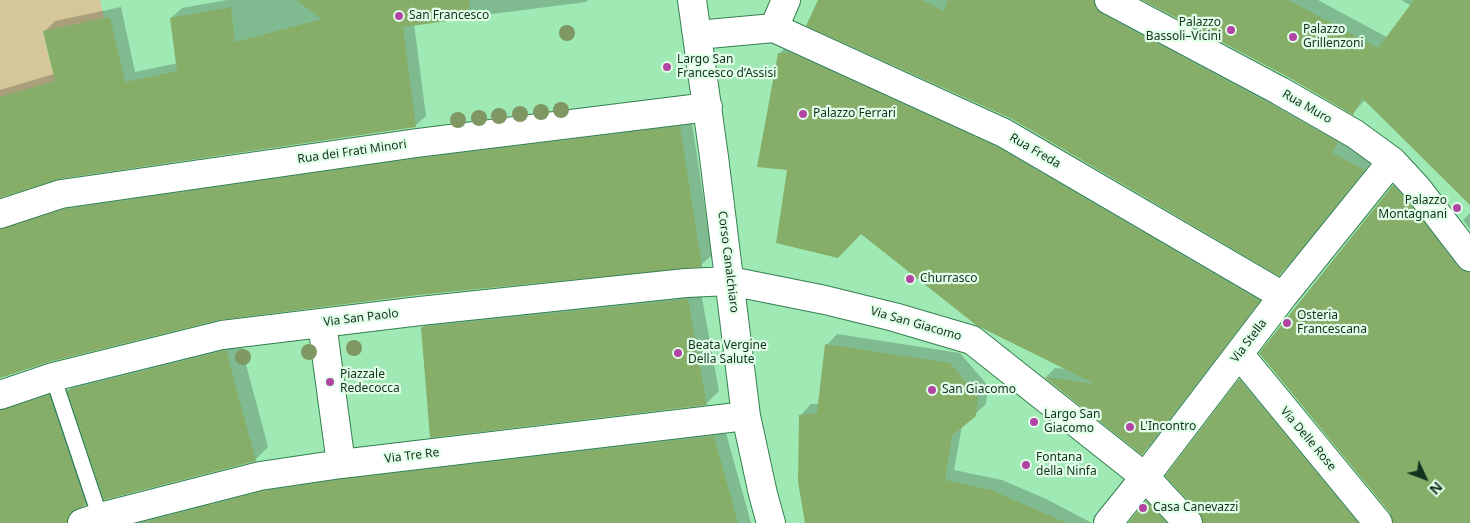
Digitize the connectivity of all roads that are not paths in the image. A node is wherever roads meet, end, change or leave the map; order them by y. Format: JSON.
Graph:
{"nodes":[{"id":1,"x":692,"y":0,"type":"edge"},
{"id":2,"x":786,"y":0,"type":"edge"},
{"id":3,"x":1109,"y":0,"type":"edge"},
{"id":4,"x":774,"y":28,"type":"junction"},
{"id":5,"x":697,"y":35,"type":"junction"},
{"id":6,"x":708,"y":107,"type":"junction"},
{"id":7,"x":1392,"y":161,"type":"junction"},
{"id":8,"x":0,"y":214,"type":"edge"},
{"id":9,"x":1470,"y":257,"type":"edge"},
{"id":10,"x":730,"y":281,"type":"junction"},
{"id":11,"x":1284,"y":296,"type":"junction"},
{"id":12,"x":322,"y":323,"type":"junction"},
{"id":13,"x":1239,"y":354,"type":"junction"},
{"id":14,"x":53,"y":376,"type":"junction"},
{"id":15,"x":0,"y":395,"type":"edge"},
{"id":16,"x":746,"y":416,"type":"junction"},
{"id":17,"x":341,"y":464,"type":"junction"},
{"id":18,"x":1145,"y":477,"type":"junction"},
{"id":19,"x":91,"y":520,"type":"edge"},
{"id":20,"x":771,"y":523,"type":"edge"},
{"id":21,"x":1108,"y":523,"type":"edge"},
{"id":22,"x":1188,"y":523,"type":"edge"},
{"id":23,"x":1378,"y":523,"type":"edge"}],
"edges":[{"from":1,"to":5,"type":"street","name":"Corso Canalchiaro"},
{"from":2,"to":4,"type":"street"},
{"from":3,"to":7,"type":"street","name":"Rua Muro"},
{"from":4,"to":5,"type":"street"},
{"from":4,"to":11,"type":"street","name":"Rua Freda"},
{"from":5,"to":6,"type":"street","name":"Corso Canalchiaro"},
{"from":6,"to":8,"type":"street","name":"Rua dei Frati Minori"},
{"from":6,"to":10,"type":"street","name":"Corso Canalchiaro"},
{"from":7,"to":9,"type":"street","name":"Rua Muro"},
{"from":7,"to":11,"type":"street","name":"Via Stella"},
{"from":10,"to":12,"type":"street","name":"Via San Paolo"},
{"from":10,"to":16,"type":"street","name":"Corso Canalchiaro"},
{"from":10,"to":18,"type":"street","name":"Via San Giacomo"},
{"from":11,"to":13,"type":"street","name":"Via Stella"},
{"from":12,"to":14,"type":"street","name":"Via San Paolo"},
{"from":12,"to":17,"type":"street"},
{"from":13,"to":18,"type":"street","name":"Via Stella"},
{"from":13,"to":23,"type":"street","name":"Via Delle Rose"},
{"from":14,"to":15,"type":"street","name":"Via San Paolo"},
{"from":14,"to":19,"type":"lane"},
{"from":16,"to":17,"type":"street","name":"Via Tre Re"},
{"from":16,"to":20,"type":"street","name":"Corso Canalchiaro"},
{"from":17,"to":19,"type":"street","name":"Via Tre Re"},
{"from":18,"to":21,"type":"street","name":"Via Stella"},
{"from":18,"to":22,"type":"street","name":"Via San Giacomo"}]}
